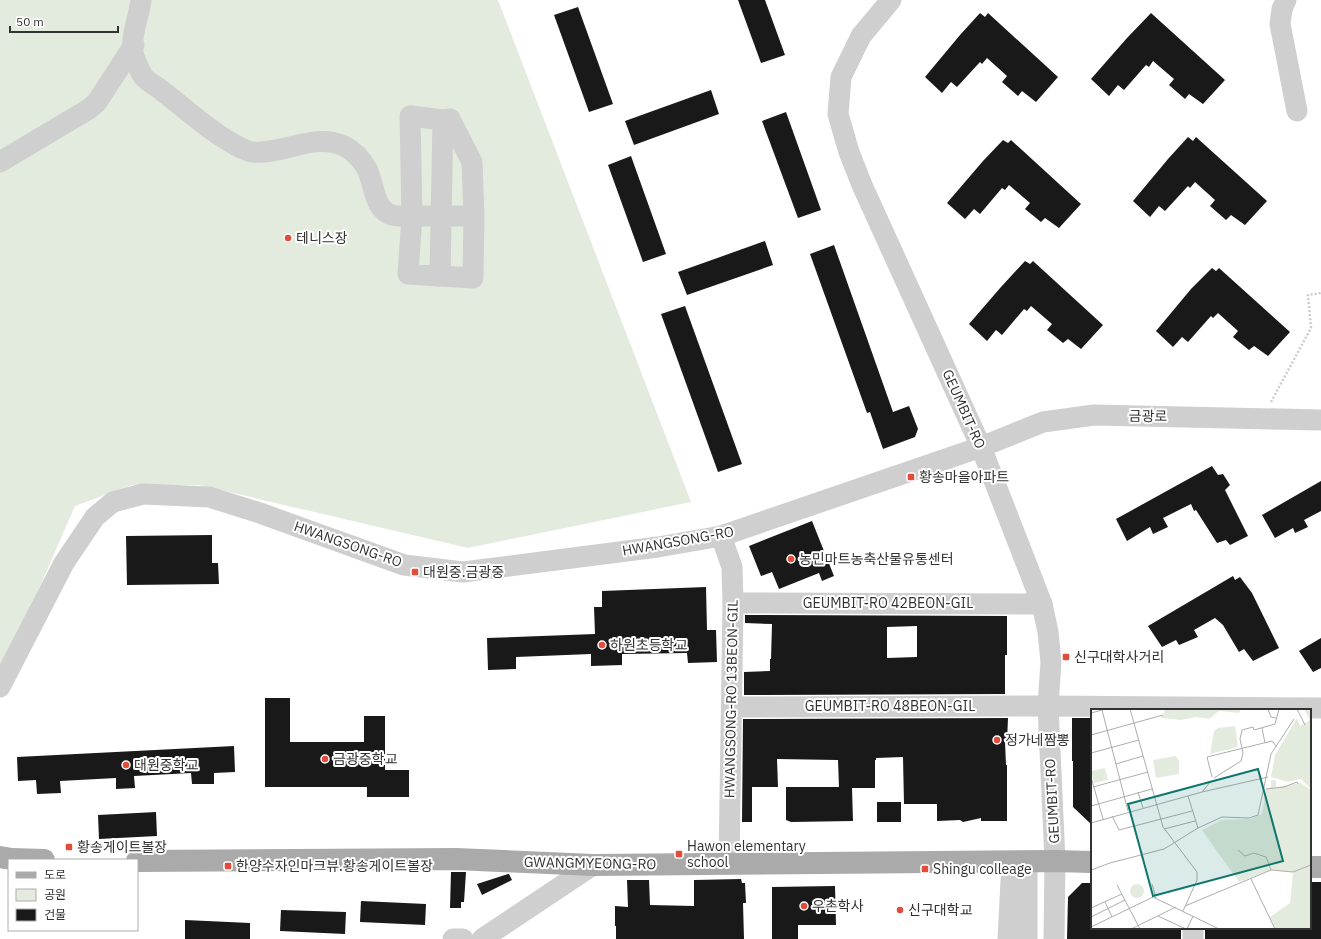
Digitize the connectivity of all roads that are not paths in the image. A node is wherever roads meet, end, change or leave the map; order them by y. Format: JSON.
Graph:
{"nodes":[{"id":1,"x":141,"y":0,"type":"edge"},
{"id":2,"x":891,"y":0,"type":"edge"},
{"id":3,"x":1286,"y":0,"type":"edge"},
{"id":4,"x":134,"y":45,"type":"junction"},
{"id":5,"x":1297,"y":111,"type":"dead end"},
{"id":6,"x":443,"y":120,"type":"junction"},
{"id":7,"x":0,"y":162,"type":"edge"},
{"id":8,"x":402,"y":216,"type":"junction"},
{"id":9,"x":441,"y":216,"type":"junction"},
{"id":10,"x":474,"y":216,"type":"junction"},
{"id":11,"x":440,"y":276,"type":"junction"},
{"id":12,"x":1321,"y":420,"type":"edge"},
{"id":13,"x":981,"y":447,"type":"junction"},
{"id":14,"x":721,"y":536,"type":"junction"},
{"id":15,"x":733,"y":603,"type":"junction"},
{"id":16,"x":1042,"y":604,"type":"junction"},
{"id":17,"x":0,"y":687,"type":"edge"},
{"id":18,"x":1048,"y":706,"type":"junction"},
{"id":19,"x":732,"y":707,"type":"junction"},
{"id":20,"x":1321,"y":708,"type":"edge"},
{"id":21,"x":0,"y":857,"type":"edge"},
{"id":22,"x":12,"y":859,"type":"edge"},
{"id":23,"x":138,"y":861,"type":"edge"},
{"id":24,"x":1055,"y":861,"type":"junction"},
{"id":25,"x":1020,"y":862,"type":"junction"},
{"id":26,"x":1091,"y":862,"type":"edge"},
{"id":27,"x":729,"y":864,"type":"junction"},
{"id":28,"x":593,"y":865,"type":"junction"},
{"id":29,"x":453,"y":939,"type":"edge"},
{"id":30,"x":463,"y":939,"type":"edge"},
{"id":31,"x":482,"y":939,"type":"edge"},
{"id":32,"x":1008,"y":939,"type":"edge"},
{"id":33,"x":1027,"y":939,"type":"edge"},
{"id":34,"x":1054,"y":939,"type":"edge"}],
"edges":[{"from":1,"to":4,"type":"street"},
{"from":2,"to":13,"type":"street","name":"GEUMBIT-RO"},
{"from":3,"to":5,"type":"street"},
{"from":4,"to":7,"type":"street"},
{"from":4,"to":8,"type":"street"},
{"from":6,"to":8,"type":"street"},
{"from":6,"to":9,"type":"street"},
{"from":6,"to":10,"type":"street"},
{"from":8,"to":9,"type":"street"},
{"from":8,"to":11,"type":"street"},
{"from":9,"to":10,"type":"street"},
{"from":9,"to":11,"type":"street"},
{"from":10,"to":11,"type":"street"},
{"from":12,"to":13,"type":"street","name":"금광로"},
{"from":13,"to":14,"type":"street","name":"HWANGSONG-RO"},
{"from":13,"to":16,"type":"street","name":"GEUMBIT-RO"},
{"from":14,"to":15,"type":"street","name":"HWANGSONG-RO 13BEON-GIL"},
{"from":14,"to":17,"type":"street","name":"HWANGSONG-RO"},
{"from":15,"to":16,"type":"street","name":"GEUMBIT-RO 42BEON-GIL"},
{"from":15,"to":19,"type":"street","name":"HWANGSONG-RO 13BEON-GIL"},
{"from":16,"to":18,"type":"street","name":"GEUMBIT-RO"},
{"from":18,"to":19,"type":"street","name":"GEUMBIT-RO 48BEON-GIL"},
{"from":18,"to":20,"type":"street","name":"GEUMBIT-RO 48BEON-GIL"},
{"from":18,"to":24,"type":"street","name":"GEUMBIT-RO"},
{"from":19,"to":27,"type":"street","name":"HWANGSONG-RO 13BEON-GIL"},
{"from":21,"to":22,"type":"main road"},
{"from":23,"to":28,"type":"main road","name":"GWANGMYEONG-RO"},
{"from":24,"to":25,"type":"main road","name":"GWANGMYEONG-RO"},
{"from":24,"to":26,"type":"main road","name":"GWANGMYEONG-RO"},
{"from":24,"to":34,"type":"street","name":"GEUMBIT-RO"},
{"from":25,"to":27,"type":"main road","name":"GWANGMYEONG-RO"},
{"from":25,"to":32,"type":"street"},
{"from":25,"to":33,"type":"street"},
{"from":27,"to":28,"type":"main road","name":"GWANGMYEONG-RO"},
{"from":28,"to":31,"type":"street"},
{"from":29,"to":30,"type":"street"}]}
